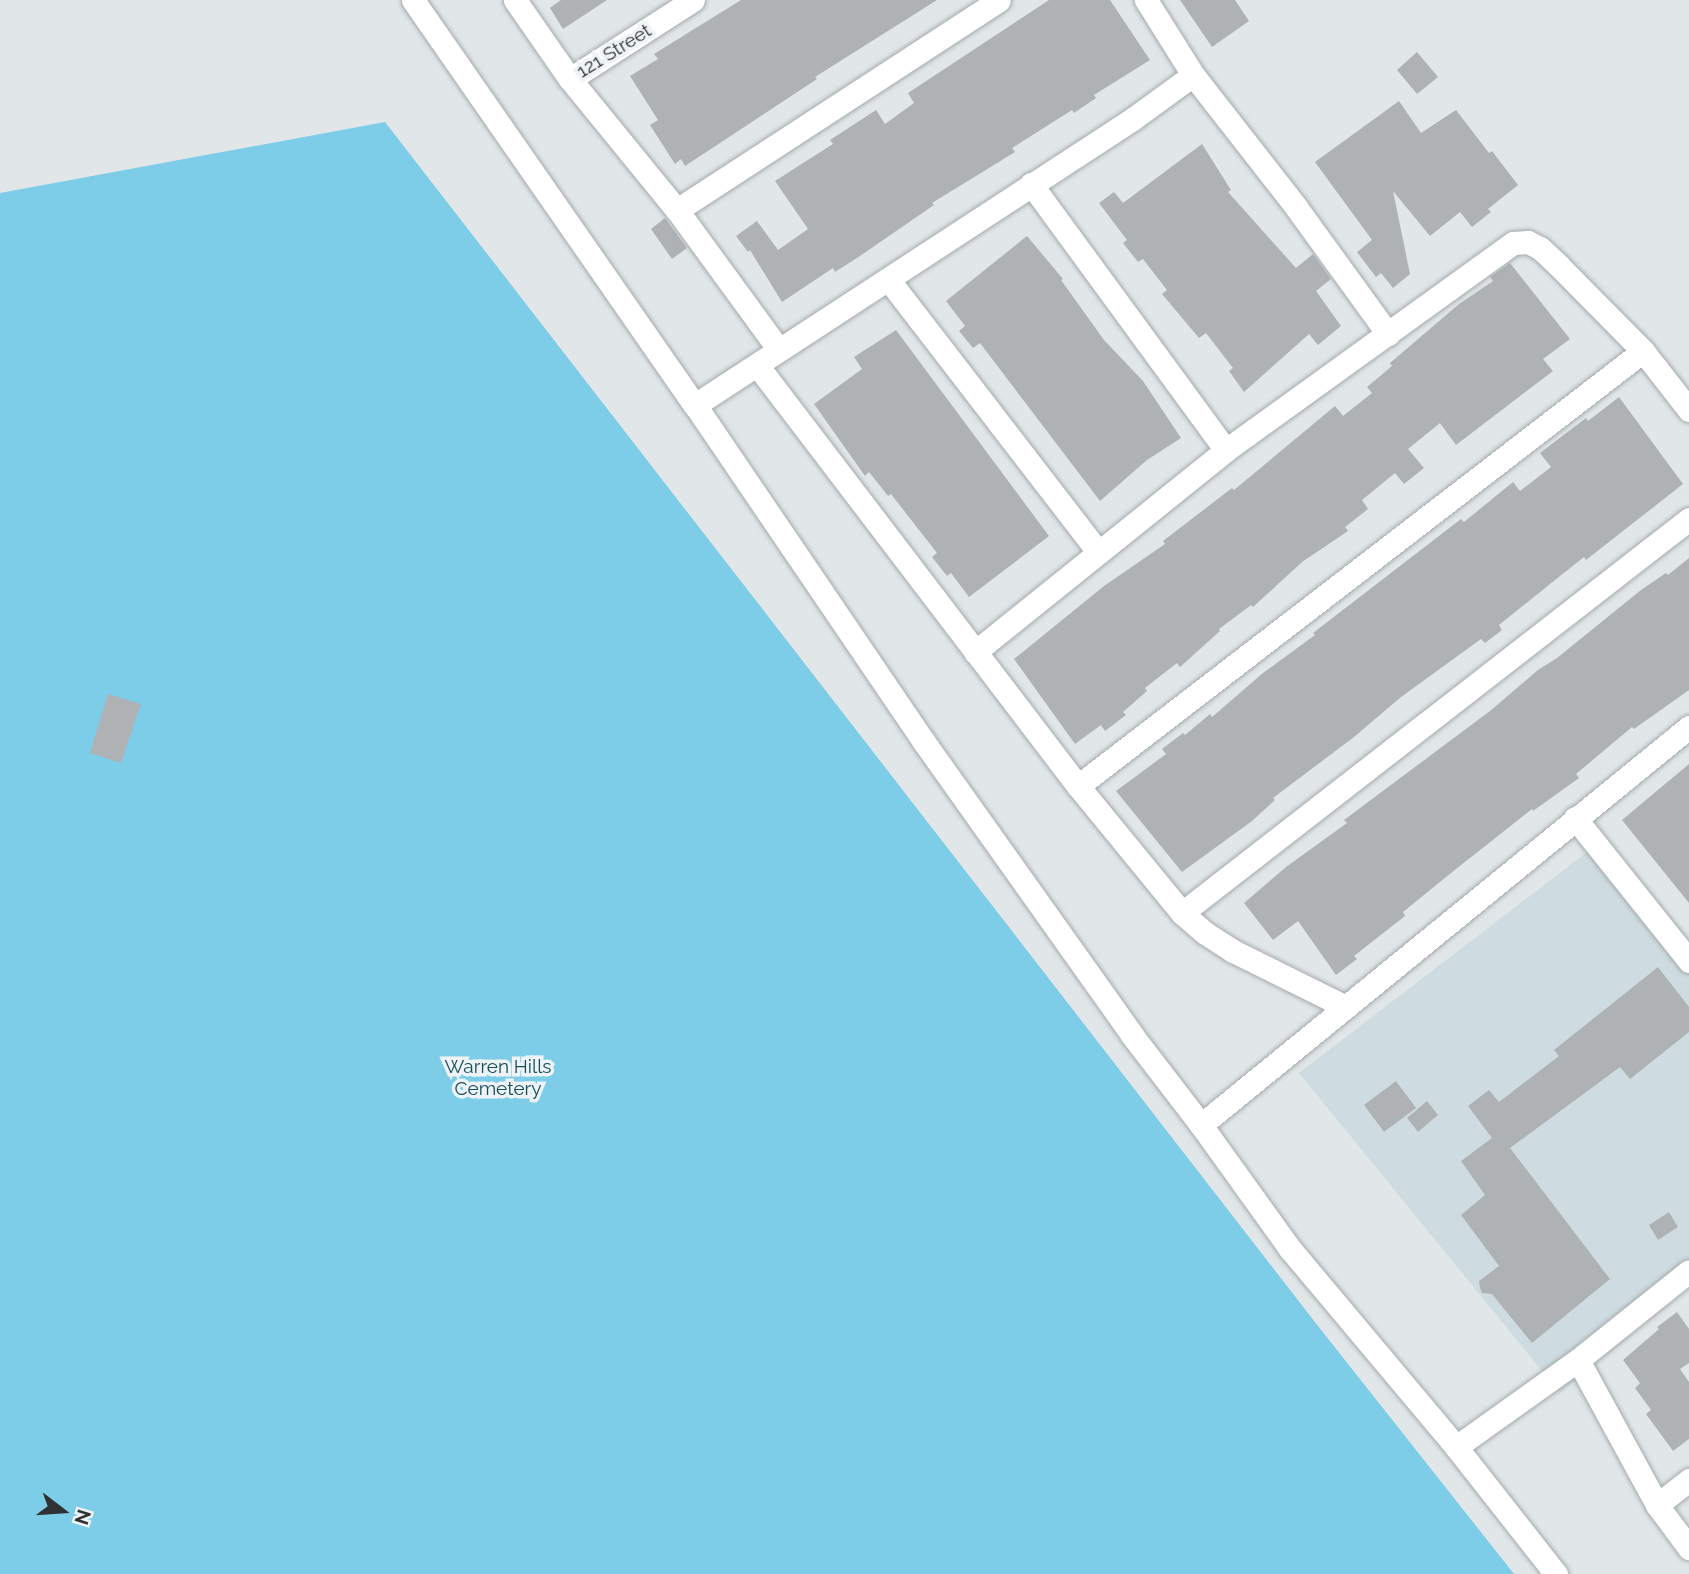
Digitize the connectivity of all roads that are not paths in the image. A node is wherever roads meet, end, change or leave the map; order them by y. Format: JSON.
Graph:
{"nodes":[{"id":1,"x":413,"y":0,"type":"edge"},
{"id":2,"x":515,"y":0,"type":"edge"},
{"id":3,"x":693,"y":0,"type":"edge"},
{"id":4,"x":999,"y":0,"type":"edge"},
{"id":5,"x":1146,"y":0,"type":"edge"},
{"id":6,"x":1193,"y":75,"type":"junction"},
{"id":7,"x":570,"y":79,"type":"junction"},
{"id":8,"x":1031,"y":184,"type":"junction"},
{"id":9,"x":677,"y":209,"type":"junction"},
{"id":10,"x":888,"y":279,"type":"junction"},
{"id":11,"x":1388,"y":334,"type":"junction"},
{"id":12,"x":779,"y":350,"type":"junction"},
{"id":13,"x":1643,"y":351,"type":"junction"},
{"id":14,"x":757,"y":365,"type":"junction"},
{"id":15,"x":695,"y":405,"type":"junction"},
{"id":16,"x":1689,"y":410,"type":"edge"},
{"id":17,"x":1226,"y":450,"type":"junction"},
{"id":18,"x":1689,"y":519,"type":"edge"},
{"id":19,"x":1098,"y":552,"type":"junction"},
{"id":20,"x":975,"y":652,"type":"junction"},
{"id":21,"x":1689,"y":727,"type":"edge"},
{"id":22,"x":1078,"y":786,"type":"junction"},
{"id":23,"x":1575,"y":818,"type":"junction"},
{"id":24,"x":1182,"y":914,"type":"junction"},
{"id":25,"x":1686,"y":951,"type":"edge"},
{"id":26,"x":1346,"y":1007,"type":"junction"},
{"id":27,"x":1201,"y":1125,"type":"junction"},
{"id":28,"x":1689,"y":1271,"type":"edge"},
{"id":29,"x":1578,"y":1360,"type":"junction"},
{"id":30,"x":1456,"y":1447,"type":"junction"},
{"id":31,"x":1689,"y":1480,"type":"edge"},
{"id":32,"x":1657,"y":1505,"type":"junction"},
{"id":33,"x":1689,"y":1548,"type":"edge"},
{"id":34,"x":1556,"y":1574,"type":"edge"}],
"edges":[{"from":1,"to":15,"type":"street"},
{"from":2,"to":7,"type":"street"},
{"from":3,"to":7,"type":"street","name":"121 Street"},
{"from":4,"to":9,"type":"street"},
{"from":5,"to":6,"type":"street"},
{"from":6,"to":8,"type":"street"},
{"from":6,"to":11,"type":"street"},
{"from":7,"to":9,"type":"street"},
{"from":8,"to":10,"type":"street"},
{"from":8,"to":17,"type":"street"},
{"from":9,"to":12,"type":"street"},
{"from":10,"to":12,"type":"street"},
{"from":10,"to":19,"type":"street"},
{"from":11,"to":13,"type":"street"},
{"from":11,"to":17,"type":"street"},
{"from":12,"to":14,"type":"street"},
{"from":13,"to":16,"type":"street"},
{"from":13,"to":22,"type":"street"},
{"from":14,"to":15,"type":"street"},
{"from":14,"to":20,"type":"street"},
{"from":15,"to":27,"type":"street"},
{"from":17,"to":19,"type":"street"},
{"from":18,"to":24,"type":"street"},
{"from":19,"to":20,"type":"street"},
{"from":20,"to":22,"type":"street"},
{"from":21,"to":23,"type":"street"},
{"from":22,"to":24,"type":"street"},
{"from":23,"to":25,"type":"street"},
{"from":23,"to":26,"type":"street"},
{"from":24,"to":26,"type":"street"},
{"from":26,"to":27,"type":"street"},
{"from":27,"to":30,"type":"street"},
{"from":28,"to":29,"type":"street"},
{"from":29,"to":30,"type":"street"},
{"from":29,"to":32,"type":"street"},
{"from":30,"to":34,"type":"street"},
{"from":31,"to":32,"type":"street"},
{"from":32,"to":33,"type":"street"}]}
